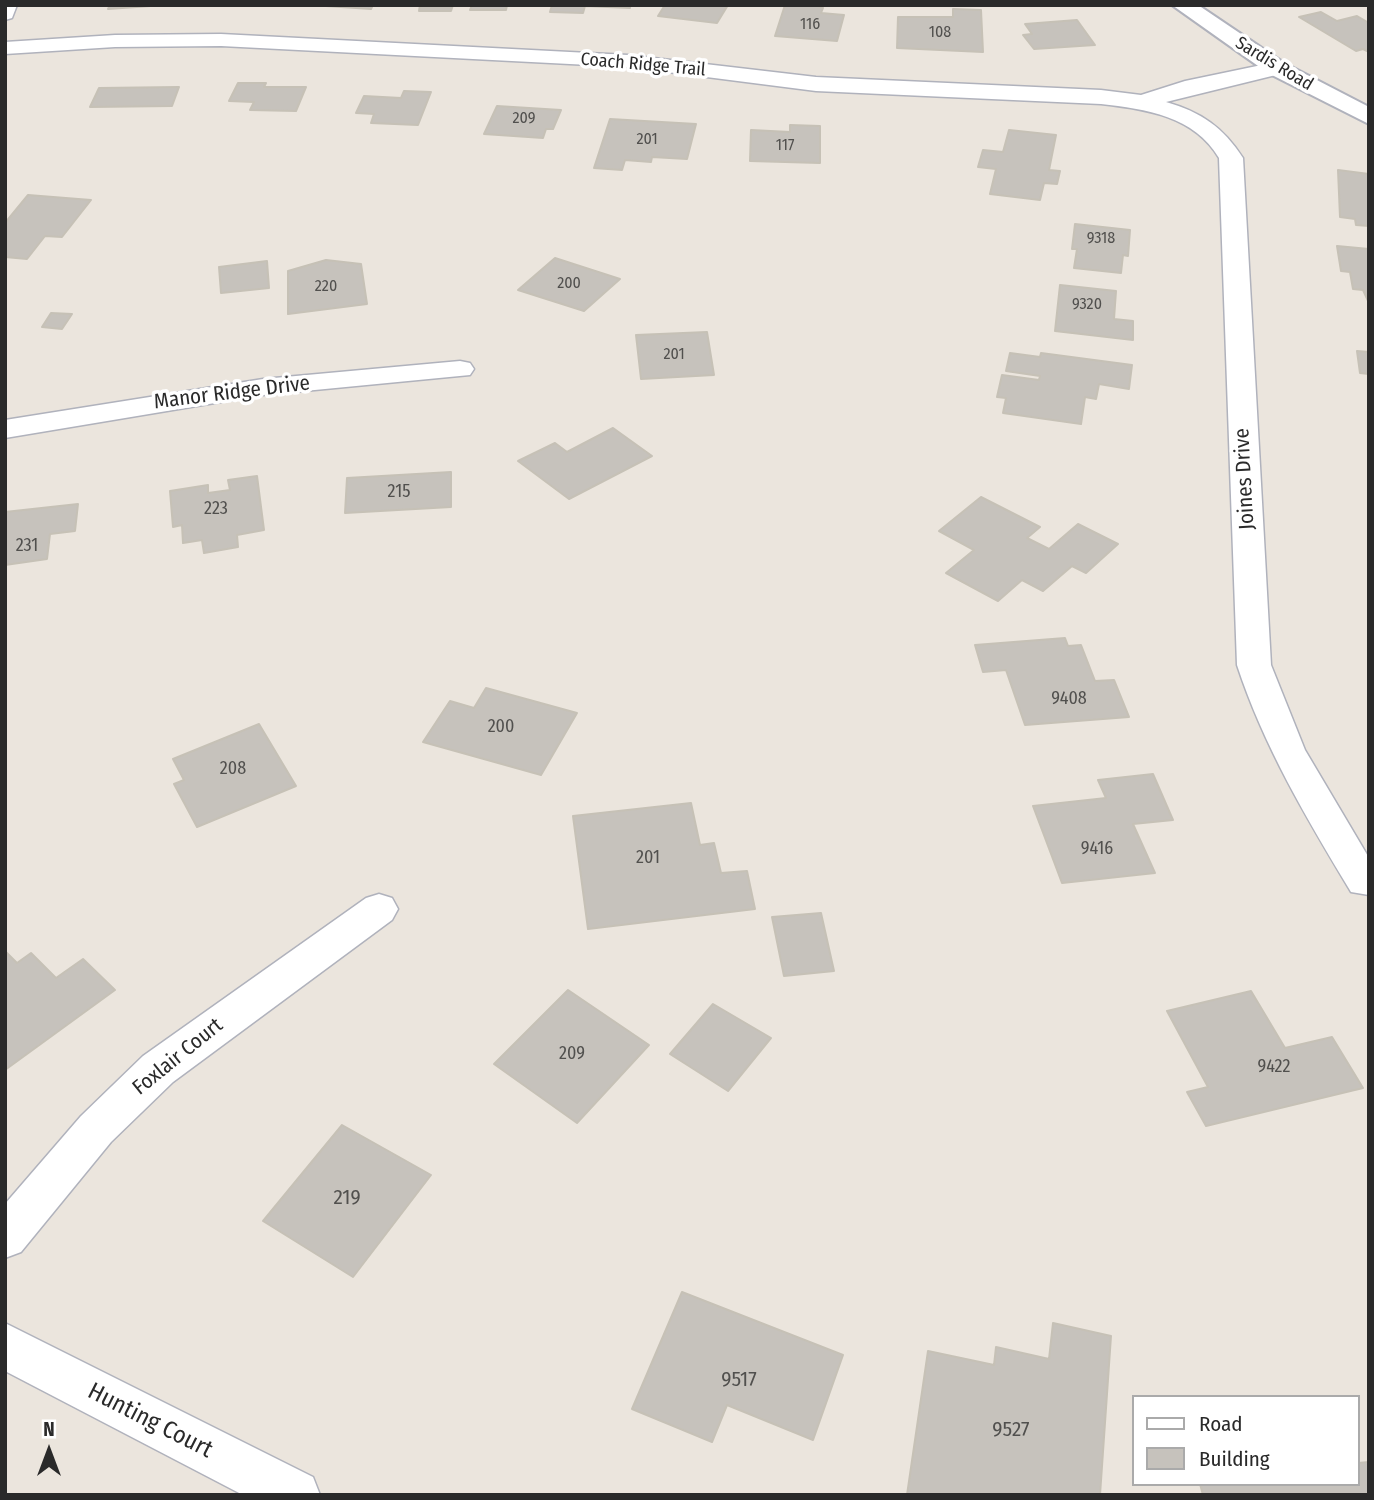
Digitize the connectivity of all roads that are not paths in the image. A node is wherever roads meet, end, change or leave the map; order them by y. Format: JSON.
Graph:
{"nodes":[{"id":1,"x":7,"y":5,"type":"edge"},
{"id":2,"x":1182,"y":5,"type":"edge"},
{"id":3,"x":5,"y":14,"type":"edge"},
{"id":4,"x":5,"y":48,"type":"edge"},
{"id":5,"x":1276,"y":68,"type":"junction"},
{"id":6,"x":1142,"y":102,"type":"junction"},
{"id":7,"x":1369,"y":117,"type":"edge"},
{"id":8,"x":460,"y":369,"type":"dead end"},
{"id":9,"x":5,"y":429,"type":"edge"},
{"id":10,"x":1364,"y":882,"type":"dead end"},
{"id":11,"x":379,"y":909,"type":"dead end"},
{"id":12,"x":5,"y":1237,"type":"edge"},
{"id":13,"x":5,"y":1346,"type":"edge"},
{"id":14,"x":295,"y":1495,"type":"edge"}],
"edges":[{"from":1,"to":3,"type":"street"},
{"from":2,"to":5,"type":"main road","name":"Sardis Road"},
{"from":4,"to":6,"type":"street","name":"Coach Ridge Trail"},
{"from":5,"to":6,"type":"street","name":"Coach Ridge Trail"},
{"from":5,"to":7,"type":"main road","name":"Sardis Road"},
{"from":6,"to":10,"type":"street","name":"Joines Drive"},
{"from":8,"to":9,"type":"street","name":"Manor Ridge Drive"},
{"from":11,"to":12,"type":"street","name":"Foxlair Court"},
{"from":13,"to":14,"type":"street","name":"Hunting Court"}]}
